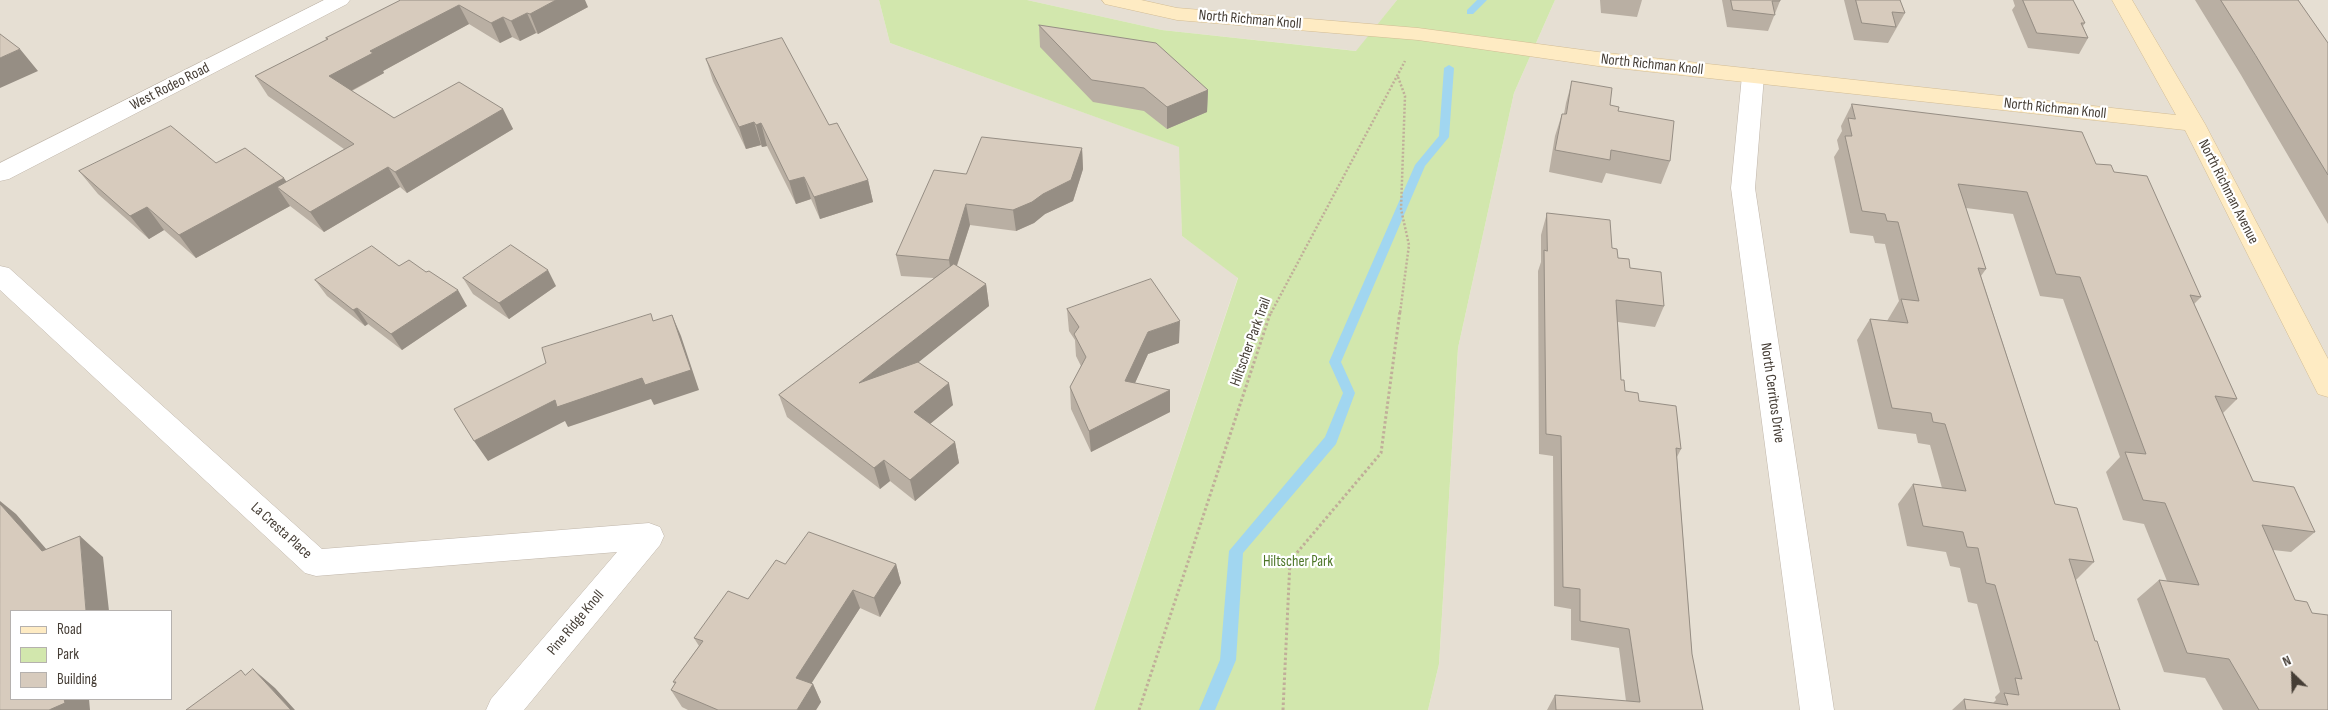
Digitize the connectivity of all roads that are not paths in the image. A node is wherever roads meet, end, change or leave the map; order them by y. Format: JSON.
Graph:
{"nodes":[{"id":1,"x":340,"y":0,"type":"edge"},
{"id":2,"x":1112,"y":0,"type":"edge"},
{"id":3,"x":2122,"y":0,"type":"edge"},
{"id":4,"x":1753,"y":76,"type":"junction"},
{"id":5,"x":2193,"y":124,"type":"junction"},
{"id":6,"x":0,"y":173,"type":"edge"},
{"id":7,"x":0,"y":275,"type":"edge"},
{"id":8,"x":2328,"y":386,"type":"edge"},
{"id":9,"x":649,"y":536,"type":"joint"},
{"id":10,"x":503,"y":710,"type":"edge"},
{"id":11,"x":1817,"y":710,"type":"edge"}],
"edges":[{"from":1,"to":6,"type":"street","name":"West Rodeo Road"},
{"from":2,"to":4,"type":"street","name":"North Richman Knoll"},
{"from":3,"to":5,"type":"street","name":"North Richman Avenue"},
{"from":4,"to":5,"type":"street","name":"North Richman Knoll"},
{"from":4,"to":11,"type":"street","name":"North Cerritos Drive"},
{"from":5,"to":8,"type":"street","name":"North Richman Avenue"},
{"from":7,"to":9,"type":"street","name":"La Cresta Place"},
{"from":9,"to":10,"type":"street","name":"Pine Ridge Knoll"}]}
